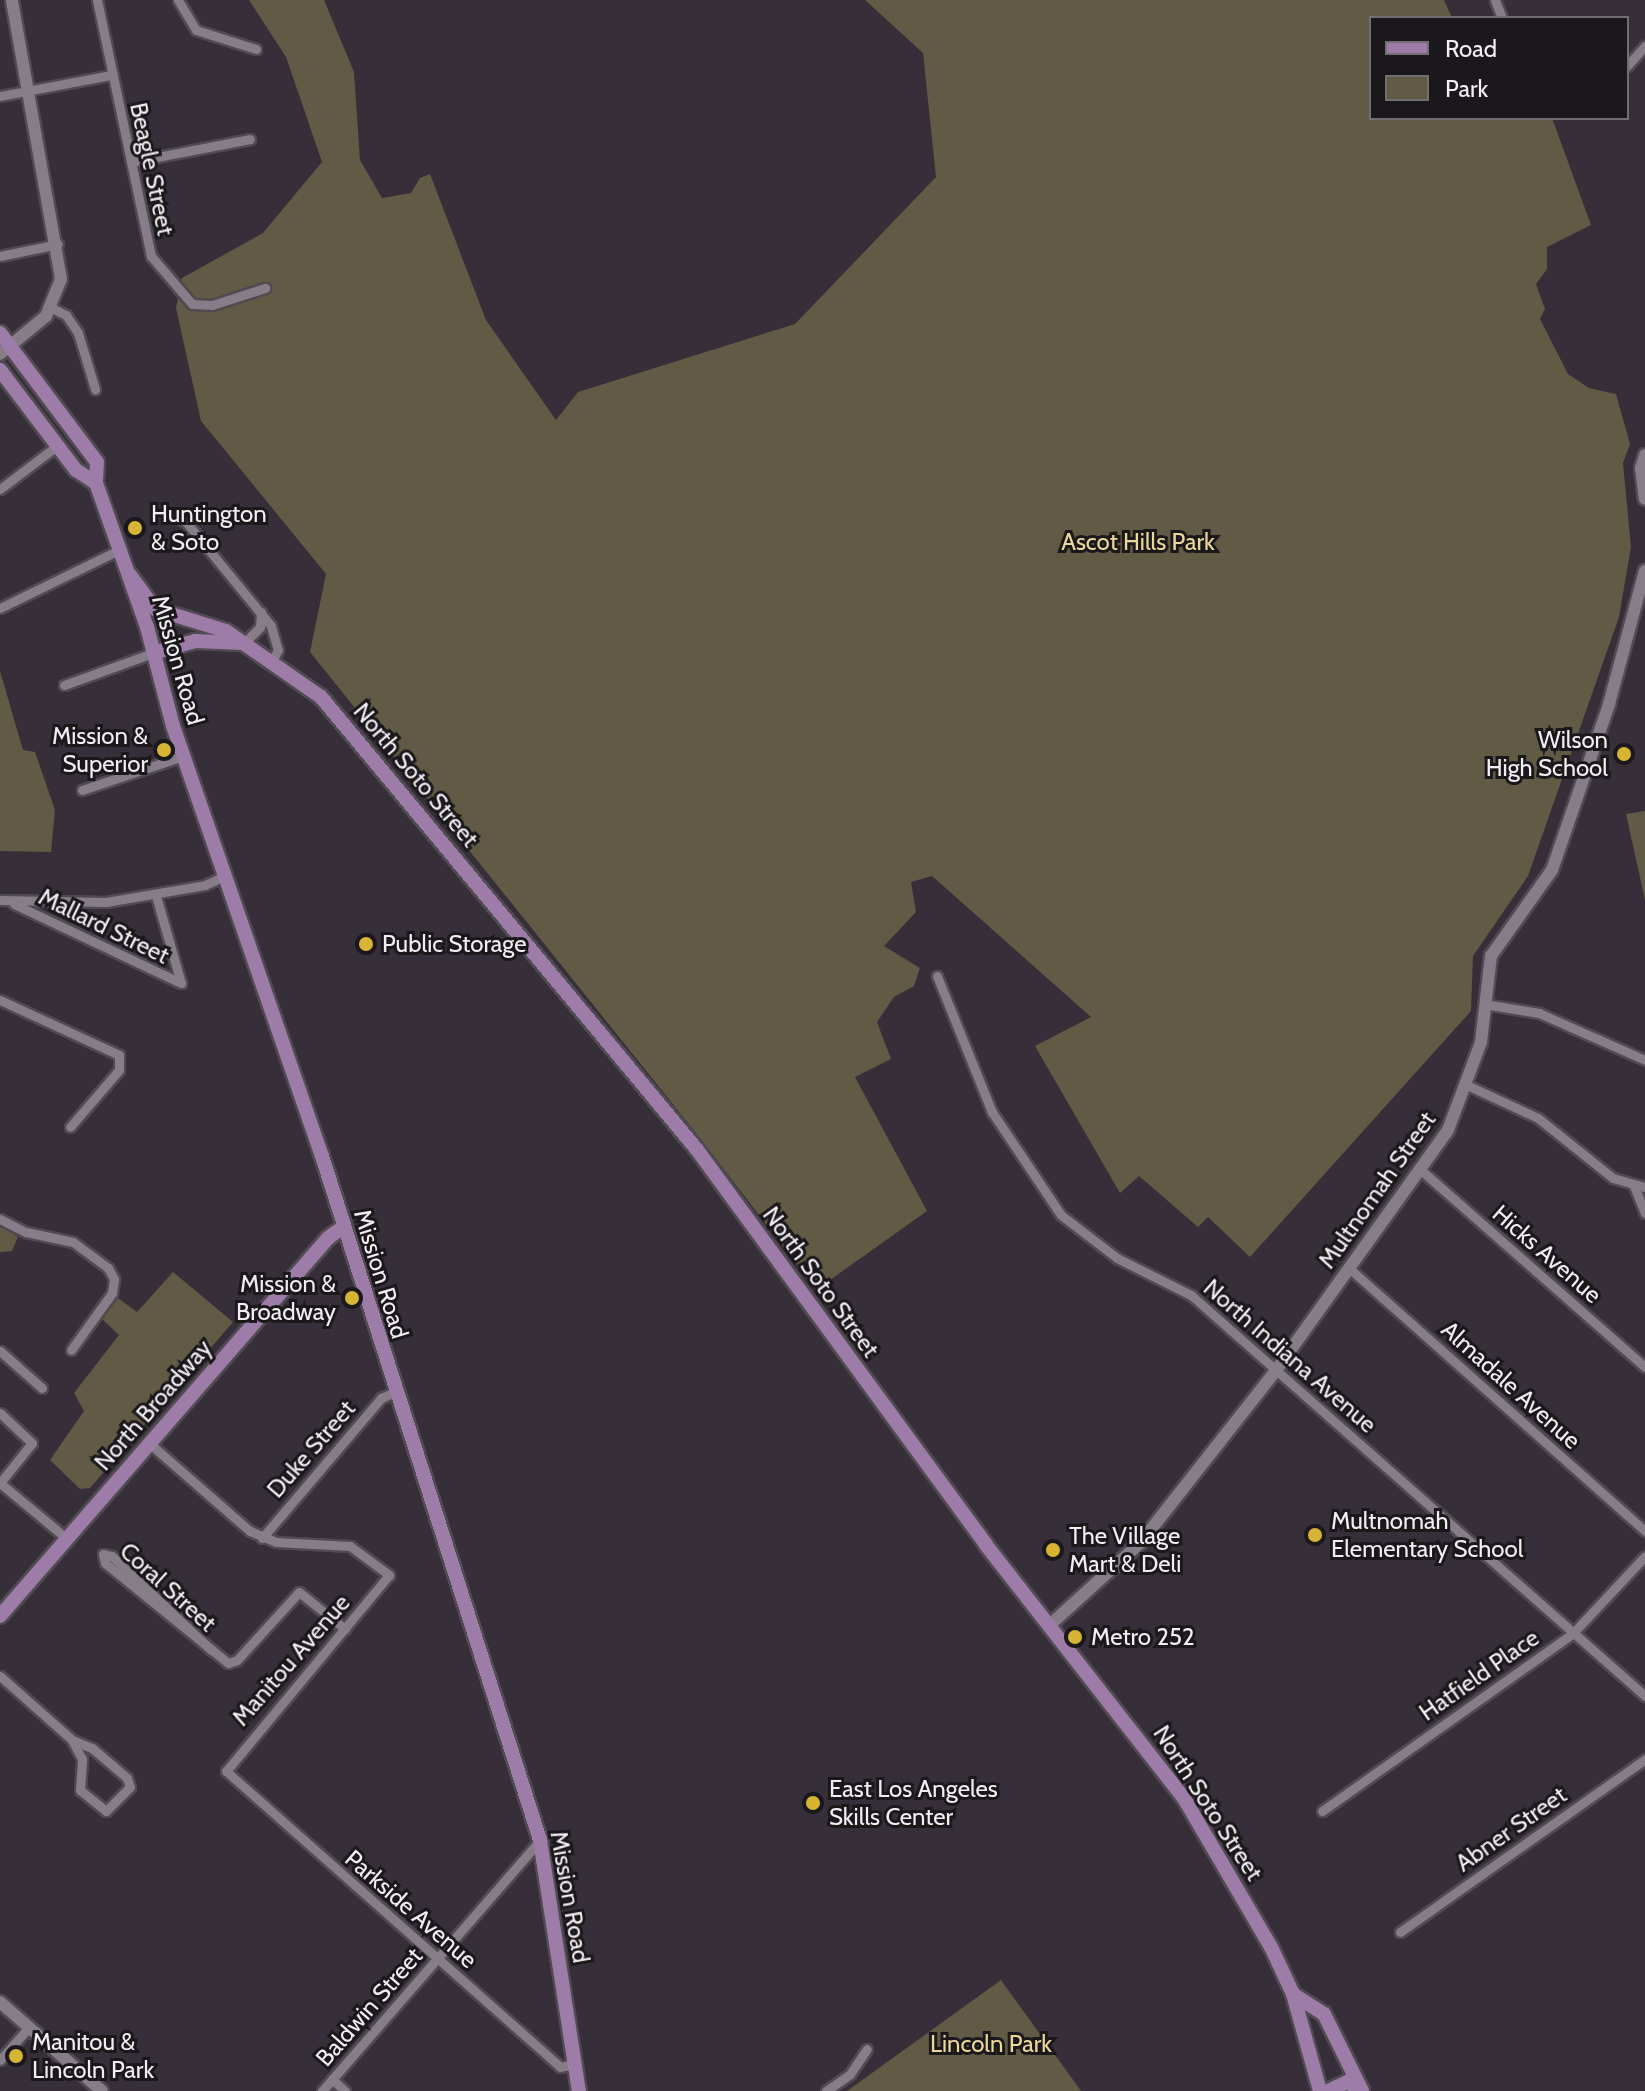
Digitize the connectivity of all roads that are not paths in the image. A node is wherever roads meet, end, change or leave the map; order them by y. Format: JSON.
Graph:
{"nodes":[{"id":1,"x":12,"y":0,"type":"edge"},
{"id":2,"x":97,"y":0,"type":"edge"},
{"id":3,"x":178,"y":0,"type":"edge"},
{"id":4,"x":1645,"y":46,"type":"edge"},
{"id":5,"x":256,"y":49,"type":"dead end"},
{"id":6,"x":1629,"y":64,"type":"edge"},
{"id":7,"x":111,"y":75,"type":"junction"},
{"id":8,"x":29,"y":89,"type":"junction"},
{"id":9,"x":0,"y":96,"type":"edge"},
{"id":10,"x":250,"y":139,"type":"dead end"},
{"id":11,"x":131,"y":162,"type":"junction"},
{"id":12,"x":58,"y":244,"type":"junction"},
{"id":13,"x":0,"y":256,"type":"edge"},
{"id":14,"x":265,"y":288,"type":"dead end"},
{"id":15,"x":52,"y":308,"type":"junction"},
{"id":16,"x":0,"y":333,"type":"edge"},
{"id":17,"x":5,"y":350,"type":"edge"},
{"id":18,"x":0,"y":370,"type":"edge"},
{"id":19,"x":95,"y":389,"type":"dead end"},
{"id":20,"x":58,"y":445,"type":"junction"},
{"id":21,"x":1645,"y":455,"type":"edge"},
{"id":22,"x":96,"y":483,"type":"junction"},
{"id":23,"x":0,"y":489,"type":"edge"},
{"id":24,"x":1645,"y":499,"type":"edge"},
{"id":25,"x":170,"y":513,"type":"dead end"},
{"id":26,"x":121,"y":549,"type":"junction"},
{"id":27,"x":1645,"y":571,"type":"edge"},
{"id":28,"x":130,"y":575,"type":"junction"},
{"id":29,"x":0,"y":608,"type":"edge"},
{"id":30,"x":261,"y":612,"type":"junction"},
{"id":31,"x":244,"y":643,"type":"junction"},
{"id":32,"x":153,"y":653,"type":"junction"},
{"id":33,"x":272,"y":661,"type":"junction"},
{"id":34,"x":64,"y":685,"type":"dead end"},
{"id":35,"x":183,"y":756,"type":"junction"},
{"id":36,"x":82,"y":790,"type":"dead end"},
{"id":37,"x":226,"y":875,"type":"junction"},
{"id":38,"x":156,"y":896,"type":"junction"},
{"id":39,"x":0,"y":900,"type":"edge"},
{"id":40,"x":14,"y":904,"type":"junction"},
{"id":41,"x":937,"y":976,"type":"dead end"},
{"id":42,"x":0,"y":1000,"type":"edge"},
{"id":43,"x":1484,"y":1004,"type":"junction"},
{"id":44,"x":1645,"y":1060,"type":"edge"},
{"id":45,"x":1469,"y":1086,"type":"junction"},
{"id":46,"x":70,"y":1127,"type":"dead end"},
{"id":47,"x":1422,"y":1171,"type":"junction"},
{"id":48,"x":1634,"y":1186,"type":"junction"},
{"id":49,"x":1645,"y":1187,"type":"edge"},
{"id":50,"x":1645,"y":1213,"type":"edge"},
{"id":51,"x":0,"y":1219,"type":"edge"},
{"id":52,"x":343,"y":1227,"type":"junction"},
{"id":53,"x":1350,"y":1269,"type":"junction"},
{"id":54,"x":71,"y":1350,"type":"dead end"},
{"id":55,"x":0,"y":1351,"type":"edge"},
{"id":56,"x":1645,"y":1367,"type":"edge"},
{"id":57,"x":1277,"y":1369,"type":"junction"},
{"id":58,"x":42,"y":1388,"type":"dead end"},
{"id":59,"x":395,"y":1392,"type":"junction"},
{"id":60,"x":0,"y":1413,"type":"edge"},
{"id":61,"x":149,"y":1443,"type":"junction"},
{"id":62,"x":0,"y":1483,"type":"edge"},
{"id":63,"x":1645,"y":1531,"type":"edge"},
{"id":64,"x":66,"y":1538,"type":"junction"},
{"id":65,"x":262,"y":1538,"type":"junction"},
{"id":66,"x":1645,"y":1556,"type":"edge"},
{"id":67,"x":0,"y":1616,"type":"edge"},
{"id":68,"x":1051,"y":1624,"type":"junction"},
{"id":69,"x":345,"y":1629,"type":"junction"},
{"id":70,"x":1573,"y":1633,"type":"junction"},
{"id":71,"x":211,"y":1650,"type":"junction"},
{"id":72,"x":0,"y":1676,"type":"edge"},
{"id":73,"x":1645,"y":1696,"type":"edge"},
{"id":74,"x":72,"y":1740,"type":"junction"},
{"id":75,"x":1645,"y":1759,"type":"edge"},
{"id":76,"x":226,"y":1771,"type":"joint"},
{"id":77,"x":1322,"y":1811,"type":"dead end"},
{"id":78,"x":540,"y":1840,"type":"junction"},
{"id":79,"x":1400,"y":1932,"type":"dead end"},
{"id":80,"x":438,"y":1958,"type":"junction"},
{"id":81,"x":1293,"y":1994,"type":"junction"},
{"id":82,"x":0,"y":2002,"type":"edge"},
{"id":83,"x":29,"y":2027,"type":"junction"},
{"id":84,"x":867,"y":2049,"type":"dead end"},
{"id":85,"x":0,"y":2060,"type":"edge"},
{"id":86,"x":574,"y":2064,"type":"junction"},
{"id":87,"x":332,"y":2079,"type":"junction"},
{"id":88,"x":102,"y":2091,"type":"edge"},
{"id":89,"x":322,"y":2091,"type":"edge"},
{"id":90,"x":345,"y":2091,"type":"edge"},
{"id":91,"x":579,"y":2091,"type":"edge"},
{"id":92,"x":826,"y":2091,"type":"edge"},
{"id":93,"x":1320,"y":2091,"type":"edge"},
{"id":94,"x":1328,"y":2091,"type":"edge"},
{"id":95,"x":1362,"y":2091,"type":"edge"}],
"edges":[{"from":1,"to":8,"type":"street"},
{"from":2,"to":7,"type":"street","name":"Beagle Street"},
{"from":3,"to":5,"type":"street"},
{"from":4,"to":6,"type":"street"},
{"from":7,"to":8,"type":"street"},
{"from":7,"to":11,"type":"street","name":"Beagle Street"},
{"from":8,"to":9,"type":"street"},
{"from":8,"to":12,"type":"street"},
{"from":10,"to":11,"type":"street"},
{"from":11,"to":14,"type":"street","name":"Beagle Street"},
{"from":12,"to":13,"type":"street"},
{"from":12,"to":15,"type":"street"},
{"from":15,"to":17,"type":"street"},
{"from":15,"to":19,"type":"street"},
{"from":16,"to":17,"type":"main road","name":"Mission Road"},
{"from":17,"to":22,"type":"main road","name":"Mission Road"},
{"from":18,"to":20,"type":"main road"},
{"from":20,"to":22,"type":"main road"},
{"from":20,"to":23,"type":"street"},
{"from":21,"to":24,"type":"street"},
{"from":22,"to":26,"type":"main road","name":"Mission Road"},
{"from":25,"to":30,"type":"street"},
{"from":26,"to":28,"type":"main road","name":"Mission Road"},
{"from":26,"to":29,"type":"street"},
{"from":27,"to":43,"type":"street","name":"Multnomah Street"},
{"from":28,"to":31,"type":"main road","name":"North Soto Street"},
{"from":28,"to":32,"type":"main road","name":"Mission Road"},
{"from":30,"to":31,"type":"street"},
{"from":30,"to":33,"type":"street"},
{"from":31,"to":32,"type":"main road"},
{"from":31,"to":33,"type":"main road","name":"North Soto Street"},
{"from":32,"to":34,"type":"street"},
{"from":32,"to":35,"type":"main road","name":"Mission Road"},
{"from":33,"to":68,"type":"main road","name":"North Soto Street"},
{"from":35,"to":36,"type":"street"},
{"from":35,"to":37,"type":"main road","name":"Mission Road"},
{"from":37,"to":38,"type":"street"},
{"from":37,"to":52,"type":"main road","name":"Mission Road"},
{"from":38,"to":40,"type":"street"},
{"from":38,"to":40,"type":"street","name":"Mallard Street"},
{"from":39,"to":40,"type":"street"},
{"from":41,"to":57,"type":"street","name":"North Indiana Avenue"},
{"from":42,"to":46,"type":"street"},
{"from":43,"to":44,"type":"street"},
{"from":43,"to":45,"type":"street","name":"Multnomah Street"},
{"from":45,"to":47,"type":"street","name":"Multnomah Street"},
{"from":45,"to":48,"type":"street"},
{"from":47,"to":53,"type":"street","name":"Multnomah Street"},
{"from":47,"to":56,"type":"street","name":"Hicks Avenue"},
{"from":48,"to":49,"type":"street"},
{"from":48,"to":50,"type":"street"},
{"from":51,"to":54,"type":"street"},
{"from":52,"to":59,"type":"main road","name":"Mission Road"},
{"from":52,"to":61,"type":"main road","name":"North Broadway"},
{"from":53,"to":57,"type":"street","name":"Multnomah Street"},
{"from":53,"to":63,"type":"street","name":"Almadale Avenue"},
{"from":55,"to":58,"type":"street"},
{"from":57,"to":68,"type":"street","name":"Multnomah Street"},
{"from":57,"to":70,"type":"street","name":"North Indiana Avenue"},
{"from":59,"to":65,"type":"street","name":"Duke Street"},
{"from":59,"to":78,"type":"main road","name":"Mission Road"},
{"from":60,"to":62,"type":"street"},
{"from":61,"to":64,"type":"main road","name":"North Broadway"},
{"from":61,"to":65,"type":"street"},
{"from":62,"to":64,"type":"street"},
{"from":64,"to":67,"type":"main road","name":"North Broadway"},
{"from":65,"to":69,"type":"street","name":"Manitou Avenue"},
{"from":66,"to":70,"type":"street","name":"Hatfield Place"},
{"from":68,"to":81,"type":"main road","name":"North Soto Street"},
{"from":69,"to":71,"type":"street","name":"Coral Street"},
{"from":69,"to":76,"type":"street","name":"Manitou Avenue"},
{"from":70,"to":73,"type":"street","name":"North Indiana Avenue"},
{"from":70,"to":77,"type":"street","name":"Hatfield Place"},
{"from":71,"to":71,"type":"street","name":"Coral Street"},
{"from":72,"to":74,"type":"street"},
{"from":74,"to":74,"type":"street"},
{"from":75,"to":79,"type":"street","name":"Abner Street"},
{"from":76,"to":80,"type":"street","name":"Parkside Avenue"},
{"from":78,"to":80,"type":"street","name":"Baldwin Street"},
{"from":78,"to":86,"type":"main road","name":"Mission Road"},
{"from":80,"to":86,"type":"street","name":"Parkside Avenue"},
{"from":80,"to":87,"type":"street","name":"Baldwin Street"},
{"from":81,"to":93,"type":"main road","name":"North Soto Street"},
{"from":81,"to":95,"type":"main road"},
{"from":82,"to":83,"type":"street"},
{"from":83,"to":85,"type":"street"},
{"from":83,"to":88,"type":"street"},
{"from":84,"to":92,"type":"street"},
{"from":86,"to":91,"type":"main road","name":"Mission Road"},
{"from":87,"to":89,"type":"street","name":"Baldwin Street"},
{"from":87,"to":90,"type":"street"},
{"from":94,"to":95,"type":"main road"}]}
